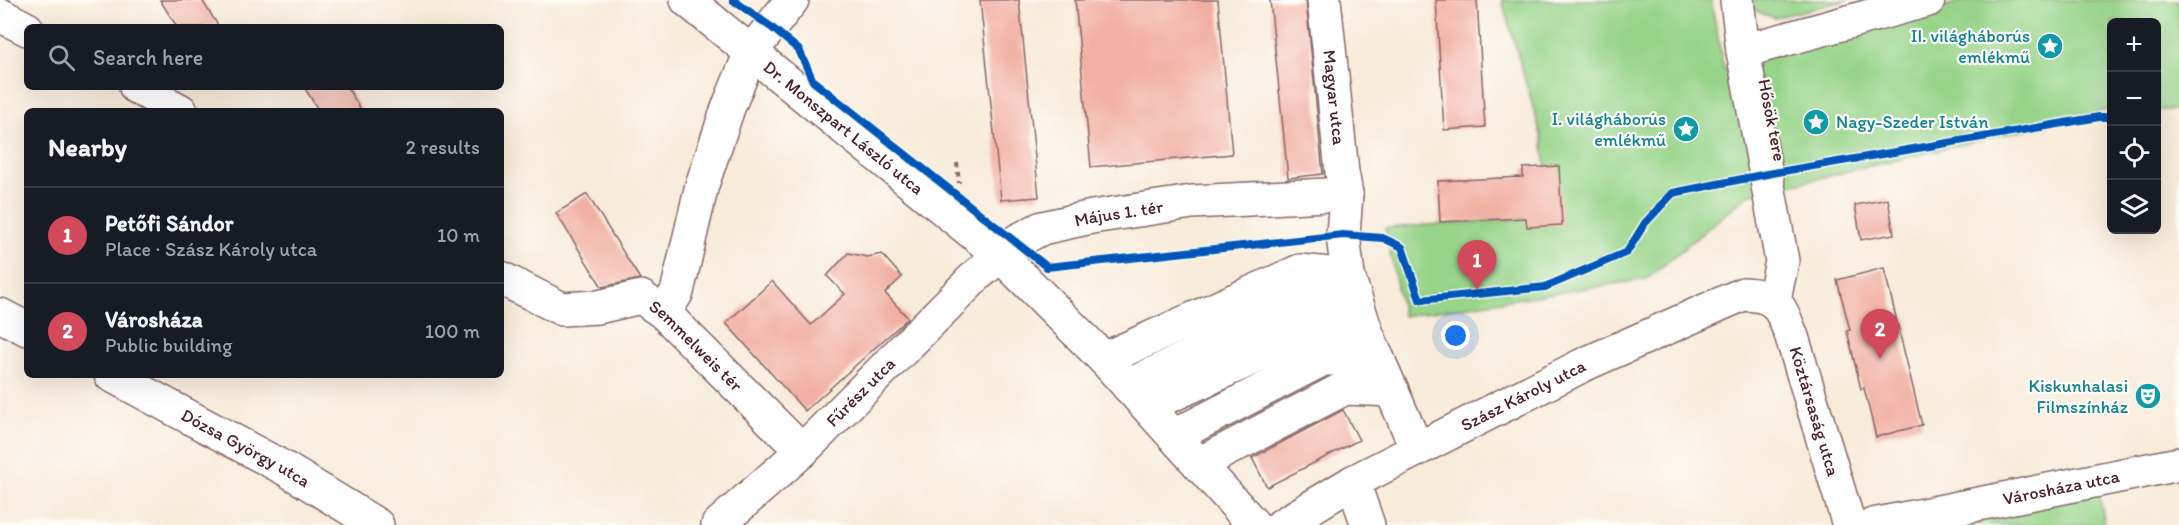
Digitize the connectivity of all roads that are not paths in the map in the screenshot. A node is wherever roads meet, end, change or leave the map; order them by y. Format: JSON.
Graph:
{"nodes":[{"id":1,"x":687,"y":0,"type":"edge"},
{"id":2,"x":792,"y":0,"type":"edge"},
{"id":3,"x":1324,"y":0,"type":"edge"},
{"id":4,"x":1737,"y":0,"type":"edge"},
{"id":5,"x":1928,"y":0,"type":"edge"},
{"id":6,"x":0,"y":15,"type":"edge"},
{"id":7,"x":24,"y":27,"type":"edge"},
{"id":8,"x":1743,"y":51,"type":"junction"},
{"id":9,"x":751,"y":52,"type":"junction"},
{"id":10,"x":142,"y":90,"type":"edge"},
{"id":11,"x":176,"y":108,"type":"edge"},
{"id":12,"x":1346,"y":194,"type":"junction"},
{"id":13,"x":1001,"y":256,"type":"junction"},
{"id":14,"x":1348,"y":276,"type":"junction"},
{"id":15,"x":504,"y":280,"type":"edge"},
{"id":16,"x":1774,"y":300,"type":"junction"},
{"id":17,"x":664,"y":313,"type":"junction"},
{"id":18,"x":0,"y":315,"type":"edge"},
{"id":19,"x":24,"y":327,"type":"edge"},
{"id":20,"x":1367,"y":334,"type":"junction"},
{"id":21,"x":1104,"y":359,"type":"junction"},
{"id":22,"x":117,"y":378,"type":"edge"},
{"id":23,"x":1392,"y":390,"type":"junction"},
{"id":24,"x":1138,"y":396,"type":"junction"},
{"id":25,"x":1174,"y":436,"type":"junction"},
{"id":26,"x":1417,"y":449,"type":"junction"},
{"id":27,"x":802,"y":451,"type":"junction"},
{"id":28,"x":1198,"y":464,"type":"junction"},
{"id":29,"x":2179,"y":464,"type":"edge"},
{"id":30,"x":1353,"y":482,"type":"junction"},
{"id":31,"x":377,"y":525,"type":"edge"},
{"id":32,"x":718,"y":525,"type":"edge"},
{"id":33,"x":1254,"y":525,"type":"edge"},
{"id":34,"x":1282,"y":525,"type":"edge"},
{"id":35,"x":1368,"y":525,"type":"edge"},
{"id":36,"x":1849,"y":525,"type":"edge"},
{"id":37,"x":1873,"y":525,"type":"edge"}],
"edges":[{"from":1,"to":9,"type":"street","name":"Dr. Monszpart László utca"},
{"from":2,"to":9,"type":"street"},
{"from":3,"to":12,"type":"street","name":"Magyar utca"},
{"from":4,"to":8,"type":"street","name":"Hősök tere"},
{"from":5,"to":8,"type":"street"},
{"from":6,"to":7,"type":"street"},
{"from":8,"to":16,"type":"street","name":"Hősök tere"},
{"from":9,"to":13,"type":"street","name":"Dr. Monszpart László utca"},
{"from":9,"to":17,"type":"street"},
{"from":10,"to":11,"type":"street"},
{"from":12,"to":13,"type":"street","name":"Május 1. tér"},
{"from":12,"to":14,"type":"street"},
{"from":13,"to":21,"type":"street"},
{"from":13,"to":27,"type":"street","name":"Fűrész utca"},
{"from":14,"to":20,"type":"street"},
{"from":14,"to":21,"type":"street"},
{"from":15,"to":17,"type":"street","name":"Semmelweis tér"},
{"from":16,"to":26,"type":"street","name":"Szász Károly utca"},
{"from":16,"to":36,"type":"street","name":"Köztársaság utca"},
{"from":17,"to":27,"type":"street","name":"Semmelweis tér"},
{"from":18,"to":19,"type":"street"},
{"from":20,"to":23,"type":"street"},
{"from":20,"to":24,"type":"street"},
{"from":20,"to":25,"type":"street"},
{"from":21,"to":24,"type":"street"},
{"from":22,"to":31,"type":"street","name":"Dózsa György utca"},
{"from":23,"to":26,"type":"street"},
{"from":23,"to":28,"type":"street"},
{"from":24,"to":25,"type":"street"},
{"from":25,"to":28,"type":"street"},
{"from":26,"to":30,"type":"street","name":"Szász Károly utca"},
{"from":27,"to":32,"type":"street","name":"Fűrész utca"},
{"from":28,"to":33,"type":"street"},
{"from":29,"to":37,"type":"street","name":"Városháza utca"},
{"from":30,"to":34,"type":"street","name":"Szász Károly utca"},
{"from":30,"to":35,"type":"street"}]}
